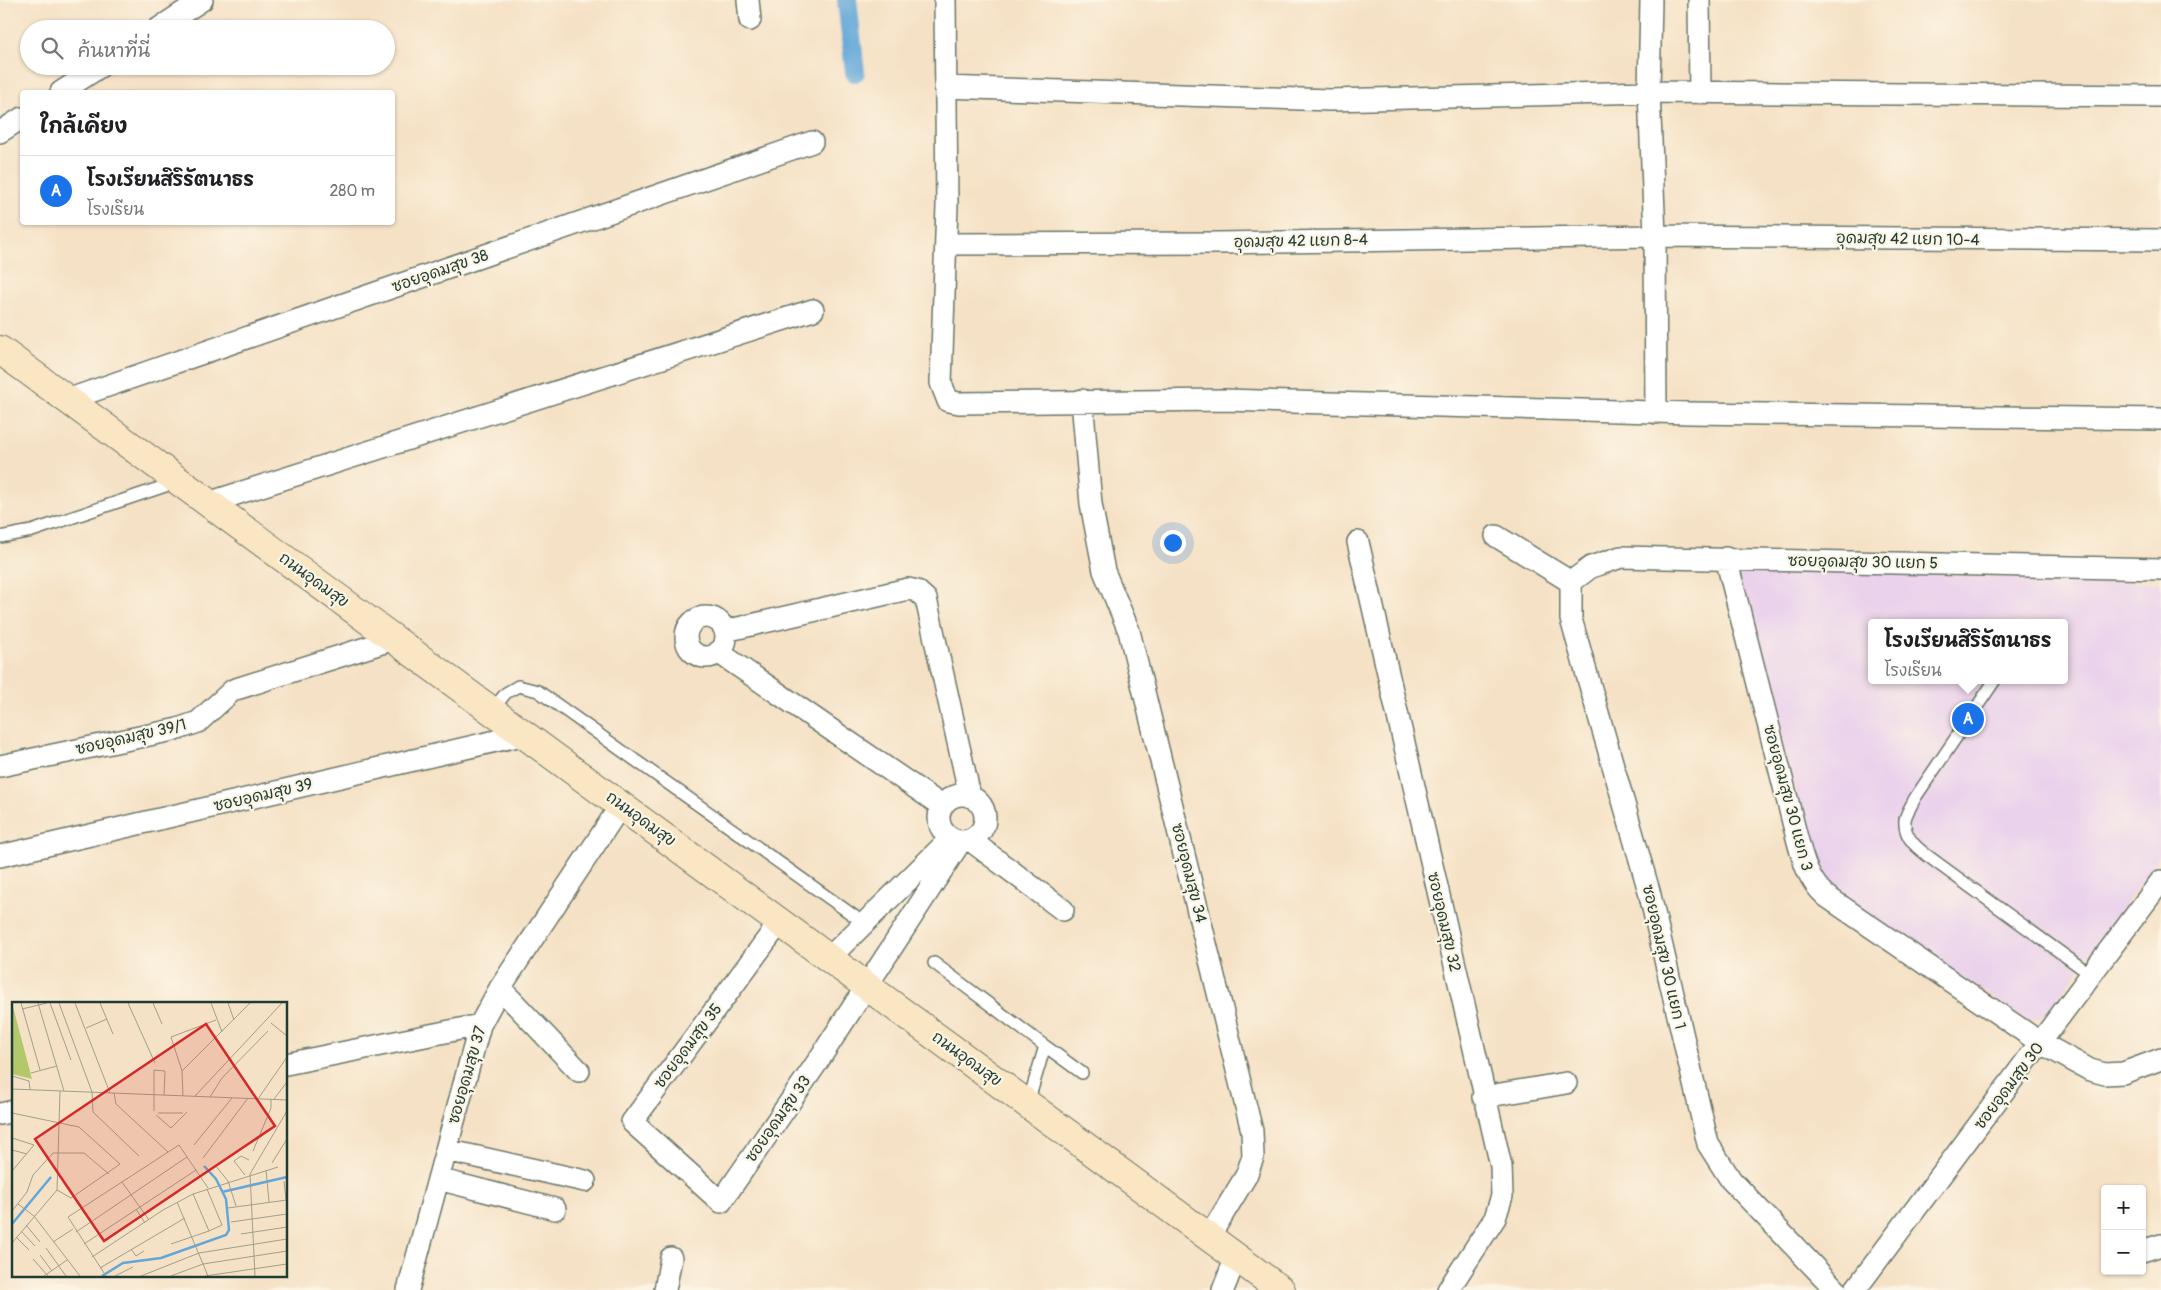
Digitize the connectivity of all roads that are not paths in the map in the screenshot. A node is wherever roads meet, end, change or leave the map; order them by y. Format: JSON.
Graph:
{"nodes":[{"id":1,"x":202,"y":0,"type":"edge"},
{"id":2,"x":945,"y":0,"type":"edge"},
{"id":3,"x":1651,"y":0,"type":"edge"},
{"id":4,"x":1700,"y":0,"type":"edge"},
{"id":5,"x":172,"y":20,"type":"edge"},
{"id":6,"x":87,"y":75,"type":"edge"},
{"id":7,"x":945,"y":87,"type":"junction"},
{"id":8,"x":64,"y":90,"type":"edge"},
{"id":9,"x":1649,"y":92,"type":"junction"},
{"id":10,"x":1700,"y":92,"type":"junction"},
{"id":11,"x":2161,"y":96,"type":"edge"},
{"id":12,"x":20,"y":119,"type":"edge"},
{"id":13,"x":0,"y":132,"type":"edge"},
{"id":14,"x":812,"y":142,"type":"dead end"},
{"id":15,"x":1655,"y":236,"type":"junction"},
{"id":16,"x":2161,"y":240,"type":"edge"},
{"id":17,"x":947,"y":244,"type":"junction"},
{"id":18,"x":813,"y":310,"type":"dead end"},
{"id":19,"x":0,"y":350,"type":"edge"},
{"id":20,"x":67,"y":400,"type":"junction"},
{"id":21,"x":1082,"y":400,"type":"junction"},
{"id":22,"x":1656,"y":413,"type":"junction"},
{"id":23,"x":2161,"y":418,"type":"edge"},
{"id":24,"x":179,"y":482,"type":"junction"},
{"id":25,"x":208,"y":503,"type":"junction"},
{"id":26,"x":1496,"y":536,"type":"dead end"},
{"id":27,"x":0,"y":538,"type":"edge"},
{"id":28,"x":1358,"y":542,"type":"dead end"},
{"id":29,"x":1726,"y":558,"type":"junction"},
{"id":30,"x":2161,"y":569,"type":"edge"},
{"id":31,"x":1571,"y":582,"type":"junction"},
{"id":32,"x":725,"y":631,"type":"junction"},
{"id":33,"x":394,"y":639,"type":"junction"},
{"id":34,"x":718,"y":652,"type":"junction"},
{"id":35,"x":1992,"y":684,"type":"edge"},
{"id":36,"x":492,"y":710,"type":"junction"},
{"id":37,"x":526,"y":734,"type":"junction"},
{"id":38,"x":0,"y":766,"type":"edge"},
{"id":39,"x":970,"y":796,"type":"junction"},
{"id":40,"x":622,"y":805,"type":"junction"},
{"id":41,"x":942,"y":806,"type":"junction"},
{"id":42,"x":961,"y":840,"type":"junction"},
{"id":43,"x":0,"y":856,"type":"edge"},
{"id":44,"x":2161,"y":881,"type":"edge"},
{"id":45,"x":1064,"y":910,"type":"dead end"},
{"id":46,"x":780,"y":922,"type":"junction"},
{"id":47,"x":864,"y":923,"type":"junction"},
{"id":48,"x":829,"y":958,"type":"junction"},
{"id":49,"x":934,"y":963,"type":"dead end"},
{"id":50,"x":2090,"y":974,"type":"junction"},
{"id":51,"x":867,"y":986,"type":"junction"},
{"id":52,"x":500,"y":988,"type":"junction"},
{"id":53,"x":480,"y":1025,"type":"junction"},
{"id":54,"x":2040,"y":1043,"type":"junction"},
{"id":55,"x":1045,"y":1046,"type":"junction"},
{"id":56,"x":2161,"y":1059,"type":"edge"},
{"id":57,"x":288,"y":1064,"type":"edge"},
{"id":58,"x":579,"y":1071,"type":"dead end"},
{"id":59,"x":1082,"y":1073,"type":"dead end"},
{"id":60,"x":1566,"y":1083,"type":"dead end"},
{"id":61,"x":1483,"y":1097,"type":"junction"},
{"id":62,"x":1028,"y":1103,"type":"junction"},
{"id":63,"x":446,"y":1150,"type":"junction"},
{"id":64,"x":676,"y":1162,"type":"joint"},
{"id":65,"x":438,"y":1179,"type":"junction"},
{"id":66,"x":585,"y":1181,"type":"dead end"},
{"id":67,"x":555,"y":1209,"type":"dead end"},
{"id":68,"x":1209,"y":1237,"type":"junction"},
{"id":69,"x":2161,"y":1245,"type":"edge"},
{"id":70,"x":2146,"y":1250,"type":"edge"},
{"id":71,"x":1236,"y":1257,"type":"junction"},
{"id":72,"x":671,"y":1258,"type":"dead end"},
{"id":73,"x":408,"y":1290,"type":"edge"},
{"id":74,"x":665,"y":1290,"type":"edge"},
{"id":75,"x":1223,"y":1290,"type":"edge"},
{"id":76,"x":1281,"y":1290,"type":"edge"},
{"id":77,"x":1448,"y":1290,"type":"edge"},
{"id":78,"x":1836,"y":1290,"type":"edge"},
{"id":79,"x":1855,"y":1290,"type":"edge"}],
"edges":[{"from":1,"to":5,"type":"street"},
{"from":2,"to":7,"type":"street"},
{"from":3,"to":9,"type":"street"},
{"from":4,"to":10,"type":"street"},
{"from":6,"to":8,"type":"street"},
{"from":7,"to":9,"type":"street"},
{"from":7,"to":17,"type":"street"},
{"from":9,"to":10,"type":"street"},
{"from":9,"to":15,"type":"street"},
{"from":10,"to":11,"type":"street"},
{"from":12,"to":13,"type":"street"},
{"from":14,"to":20,"type":"street","name":"ซอยอุดมสุข 38"},
{"from":15,"to":16,"type":"street","name":"อุดมสุข 42 แยก 10-4"},
{"from":15,"to":17,"type":"street","name":"อุดมสุข 42 แยก 8-4"},
{"from":15,"to":22,"type":"street"},
{"from":17,"to":21,"type":"street"},
{"from":18,"to":25,"type":"street"},
{"from":19,"to":20,"type":"main road","name":"ถนนอุดมสุข"},
{"from":20,"to":24,"type":"main road","name":"ถนนอุดมสุข"},
{"from":21,"to":22,"type":"street"},
{"from":21,"to":68,"type":"street","name":"ซอยอุดมสุข 34"},
{"from":22,"to":23,"type":"street"},
{"from":24,"to":25,"type":"main road","name":"ถนนอุดมสุข"},
{"from":24,"to":27,"type":"lane"},
{"from":25,"to":33,"type":"main road","name":"ถนนอุดมสุข"},
{"from":26,"to":31,"type":"street"},
{"from":28,"to":61,"type":"street","name":"ซอยอุดมสุข 32"},
{"from":29,"to":30,"type":"street","name":"ซอยอุดมสุข 30 แยก 5"},
{"from":29,"to":31,"type":"street","name":"ซอยอุดมสุข 30 แยก 5"},
{"from":29,"to":54,"type":"street","name":"ซอยอุดมสุข 30 แยก 3"},
{"from":31,"to":78,"type":"street","name":"ซอยอุดมสุข 30 แยก 1"},
{"from":32,"to":34,"type":"street"},
{"from":32,"to":34,"type":"street"},
{"from":32,"to":39,"type":"street"},
{"from":33,"to":36,"type":"main road","name":"ถนนอุดมสุข"},
{"from":33,"to":38,"type":"street","name":"ซอยอุดมสุข 39/1"},
{"from":34,"to":41,"type":"street"},
{"from":35,"to":50,"type":"lane"},
{"from":36,"to":37,"type":"main road","name":"ถนนอุดมสุข"},
{"from":36,"to":47,"type":"lane"},
{"from":37,"to":40,"type":"main road","name":"ถนนอุดมสุข"},
{"from":37,"to":43,"type":"street","name":"ซอยอุดมสุข 39"},
{"from":39,"to":41,"type":"street"},
{"from":39,"to":42,"type":"street"},
{"from":40,"to":46,"type":"main road","name":"ถนนอุดมสุข"},
{"from":40,"to":52,"type":"street","name":"ซอยอุดมสุข 37"},
{"from":41,"to":42,"type":"street"},
{"from":42,"to":45,"type":"street"},
{"from":42,"to":47,"type":"street"},
{"from":42,"to":51,"type":"street"},
{"from":44,"to":50,"type":"street","name":"ซอยอุดมสุข 30"},
{"from":46,"to":48,"type":"main road","name":"ถนนอุดมสุข"},
{"from":46,"to":64,"type":"street","name":"ซอยอุดมสุข 35"},
{"from":47,"to":48,"type":"street"},
{"from":48,"to":51,"type":"main road","name":"ถนนอุดมสุข"},
{"from":49,"to":55,"type":"lane"},
{"from":50,"to":54,"type":"street","name":"ซอยอุดมสุข 30"},
{"from":51,"to":62,"type":"main road","name":"ถนนอุดมสุข"},
{"from":51,"to":64,"type":"street","name":"ซอยอุดมสุข 33"},
{"from":52,"to":53,"type":"street","name":"ซอยอุดมสุข 37"},
{"from":52,"to":58,"type":"street"},
{"from":53,"to":57,"type":"street"},
{"from":53,"to":63,"type":"street","name":"ซอยอุดมสุข 37"},
{"from":54,"to":56,"type":"street","name":"ซอยอุดมสุข 30 แยก 3"},
{"from":54,"to":79,"type":"street","name":"ซอยอุดมสุข 30"},
{"from":55,"to":59,"type":"lane"},
{"from":55,"to":62,"type":"lane"},
{"from":60,"to":61,"type":"street"},
{"from":61,"to":77,"type":"street","name":"ซอยอุดมสุข 32"},
{"from":62,"to":68,"type":"main road","name":"ถนนอุดมสุข"},
{"from":63,"to":65,"type":"street","name":"ซอยอุดมสุข 37"},
{"from":63,"to":66,"type":"street"},
{"from":65,"to":67,"type":"street"},
{"from":65,"to":73,"type":"street","name":"ซอยอุดมสุข 37"},
{"from":68,"to":71,"type":"main road","name":"ถนนอุดมสุข"},
{"from":69,"to":70,"type":"street"},
{"from":71,"to":75,"type":"street"},
{"from":71,"to":76,"type":"main road","name":"ถนนอุดมสุข"},
{"from":72,"to":74,"type":"street"}]}
